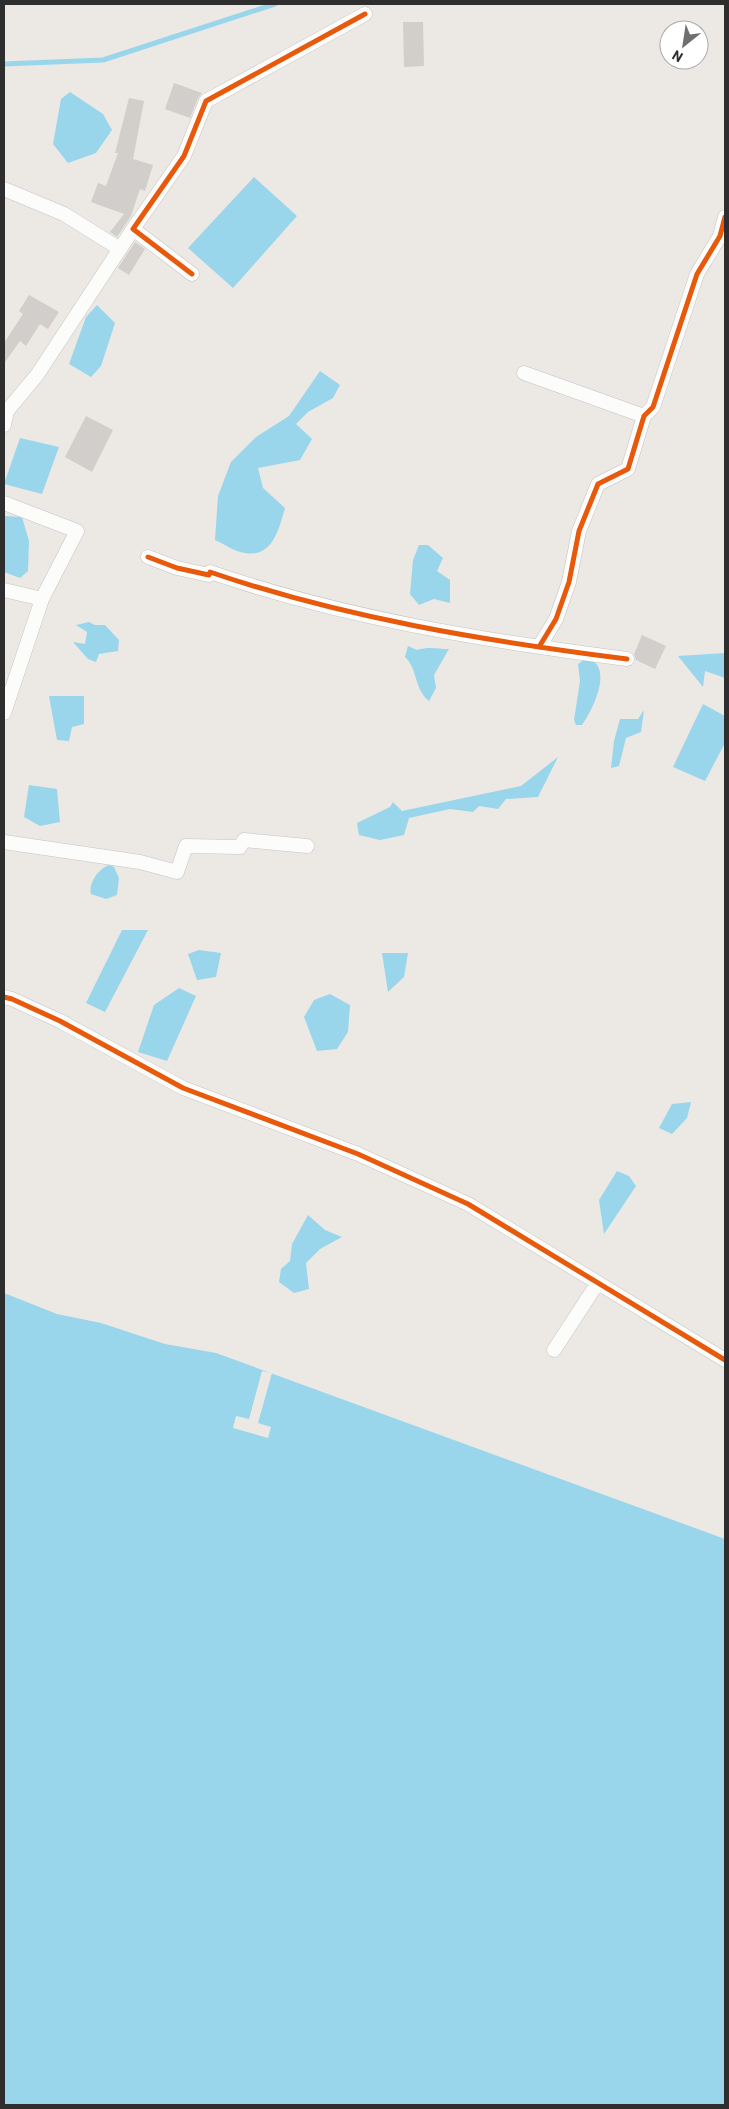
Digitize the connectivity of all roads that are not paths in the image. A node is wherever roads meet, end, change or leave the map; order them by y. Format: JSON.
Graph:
{"nodes":[{"id":1,"x":366,"y":14,"type":"dead end"},
{"id":2,"x":4,"y":189,"type":"edge"},
{"id":3,"x":725,"y":217,"type":"edge"},
{"id":4,"x":133,"y":229,"type":"junction"},
{"id":5,"x":120,"y":249,"type":"junction"},
{"id":6,"x":192,"y":274,"type":"dead end"},
{"id":7,"x":524,"y":373,"type":"dead end"},
{"id":8,"x":644,"y":416,"type":"junction"},
{"id":9,"x":4,"y":425,"type":"edge"},
{"id":10,"x":4,"y":503,"type":"edge"},
{"id":11,"x":148,"y":557,"type":"dead end"},
{"id":12,"x":4,"y":590,"type":"edge"},
{"id":13,"x":42,"y":599,"type":"junction"},
{"id":14,"x":539,"y":648,"type":"junction"},
{"id":15,"x":626,"y":659,"type":"dead end"},
{"id":16,"x":4,"y":713,"type":"edge"},
{"id":17,"x":4,"y":842,"type":"edge"},
{"id":18,"x":307,"y":846,"type":"dead end"},
{"id":19,"x":4,"y":997,"type":"edge"},
{"id":20,"x":597,"y":1284,"type":"junction"},
{"id":21,"x":554,"y":1350,"type":"dead end"},
{"id":22,"x":725,"y":1360,"type":"edge"}],
"edges":[{"from":1,"to":4,"type":"street"},
{"from":2,"to":5,"type":"street"},
{"from":3,"to":8,"type":"street"},
{"from":4,"to":5,"type":"street"},
{"from":4,"to":6,"type":"street"},
{"from":5,"to":9,"type":"street"},
{"from":7,"to":8,"type":"street"},
{"from":8,"to":14,"type":"street"},
{"from":10,"to":13,"type":"street"},
{"from":11,"to":14,"type":"street"},
{"from":12,"to":13,"type":"street"},
{"from":13,"to":16,"type":"street"},
{"from":14,"to":15,"type":"street"},
{"from":17,"to":18,"type":"street"},
{"from":19,"to":20,"type":"street"},
{"from":20,"to":21,"type":"street"},
{"from":20,"to":22,"type":"street"}]}
